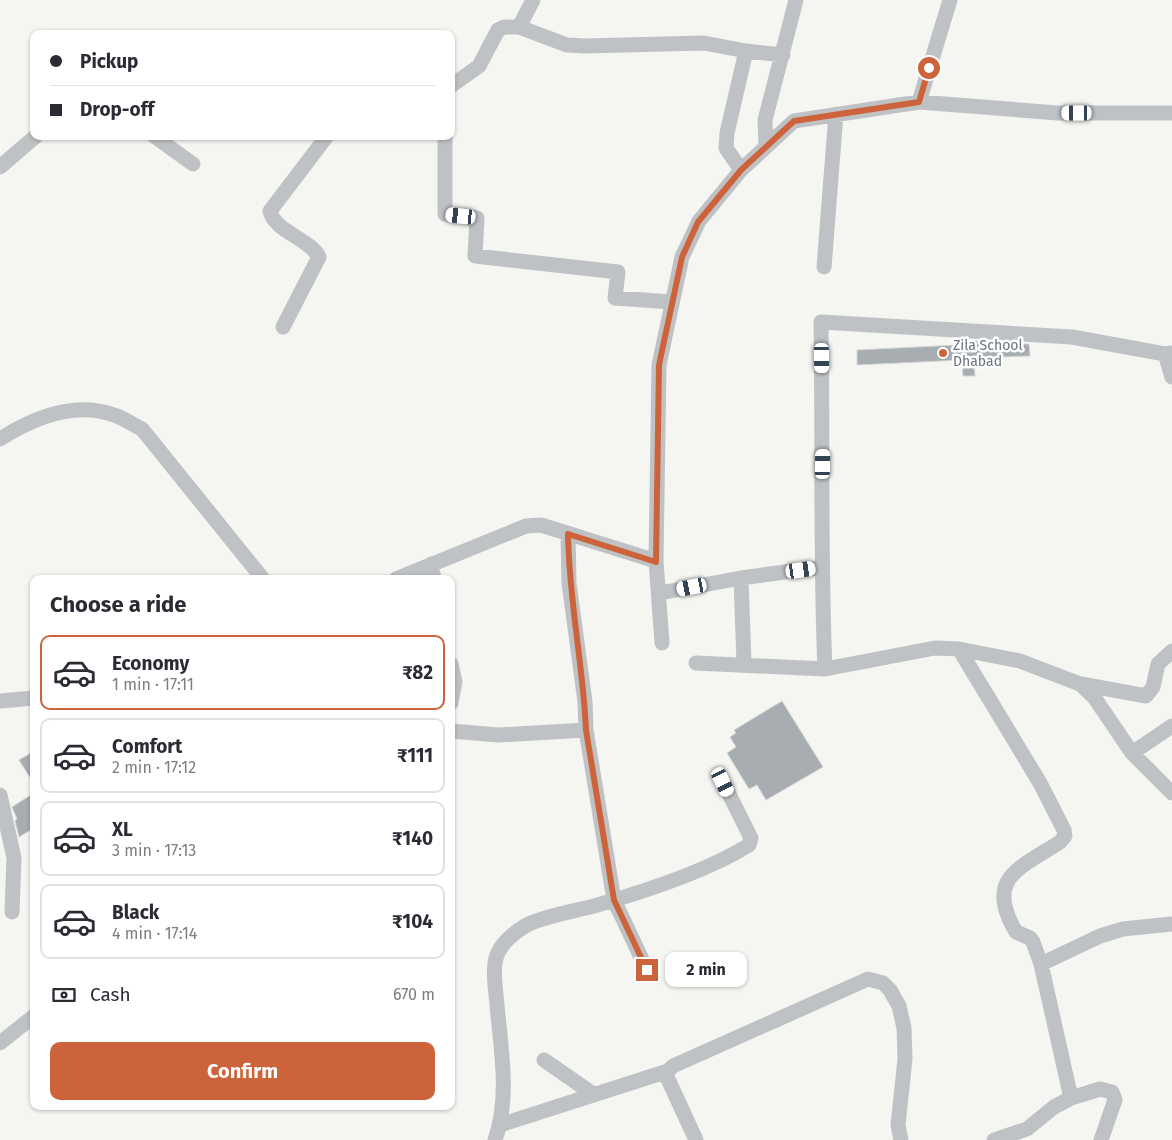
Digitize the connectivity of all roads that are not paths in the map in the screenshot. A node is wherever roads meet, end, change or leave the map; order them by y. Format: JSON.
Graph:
{"nodes":[{"id":1,"x":533,"y":0,"type":"edge"},
{"id":2,"x":796,"y":0,"type":"edge"},
{"id":3,"x":950,"y":0,"type":"edge"},
{"id":4,"x":519,"y":27,"type":"junction"},
{"id":5,"x":746,"y":51,"type":"junction"},
{"id":6,"x":784,"y":55,"type":"junction"},
{"id":7,"x":455,"y":83,"type":"edge"},
{"id":8,"x":919,"y":102,"type":"junction"},
{"id":9,"x":1172,"y":113,"type":"edge"},
{"id":10,"x":836,"y":114,"type":"junction"},
{"id":11,"x":31,"y":140,"type":"edge"},
{"id":12,"x":160,"y":140,"type":"edge"},
{"id":13,"x":324,"y":140,"type":"edge"},
{"id":14,"x":445,"y":140,"type":"edge"},
{"id":15,"x":766,"y":146,"type":"junction"},
{"id":16,"x":194,"y":164,"type":"dead end"},
{"id":17,"x":0,"y":167,"type":"edge"},
{"id":18,"x":741,"y":170,"type":"junction"},
{"id":19,"x":824,"y":267,"type":"dead end"},
{"id":20,"x":672,"y":302,"type":"junction"},
{"id":21,"x":283,"y":327,"type":"dead end"},
{"id":22,"x":1169,"y":353,"type":"edge"},
{"id":23,"x":1172,"y":377,"type":"edge"},
{"id":24,"x":0,"y":439,"type":"edge"},
{"id":25,"x":568,"y":534,"type":"junction"},
{"id":26,"x":656,"y":562,"type":"junction"},
{"id":27,"x":820,"y":568,"type":"junction"},
{"id":28,"x":432,"y":571,"type":"edge"},
{"id":29,"x":260,"y":575,"type":"edge"},
{"id":30,"x":414,"y":575,"type":"edge"},
{"id":31,"x":741,"y":578,"type":"junction"},
{"id":32,"x":660,"y":593,"type":"junction"},
{"id":33,"x":662,"y":643,"type":"dead end"},
{"id":34,"x":958,"y":649,"type":"junction"},
{"id":35,"x":1172,"y":651,"type":"edge"},
{"id":36,"x":696,"y":663,"type":"dead end"},
{"id":37,"x":744,"y":664,"type":"junction"},
{"id":38,"x":825,"y":669,"type":"junction"},
{"id":39,"x":1080,"y":684,"type":"junction"},
{"id":40,"x":30,"y":698,"type":"edge"},
{"id":41,"x":0,"y":701,"type":"edge"},
{"id":42,"x":1172,"y":726,"type":"edge"},
{"id":43,"x":586,"y":730,"type":"junction"},
{"id":44,"x":455,"y":731,"type":"edge"},
{"id":45,"x":1132,"y":753,"type":"junction"},
{"id":46,"x":723,"y":782,"type":"dead end"},
{"id":47,"x":1172,"y":793,"type":"edge"},
{"id":48,"x":0,"y":795,"type":"edge"},
{"id":49,"x":614,"y":900,"type":"junction"},
{"id":50,"x":12,"y":912,"type":"dead end"},
{"id":51,"x":1172,"y":924,"type":"edge"},
{"id":52,"x":1041,"y":964,"type":"junction"},
{"id":53,"x":647,"y":970,"type":"dead end"},
{"id":54,"x":30,"y":1019,"type":"edge"},
{"id":55,"x":0,"y":1042,"type":"edge"},
{"id":56,"x":544,"y":1060,"type":"dead end"},
{"id":57,"x":668,"y":1071,"type":"junction"},
{"id":58,"x":593,"y":1094,"type":"junction"},
{"id":59,"x":1071,"y":1098,"type":"junction"},
{"id":60,"x":500,"y":1126,"type":"junction"},
{"id":61,"x":495,"y":1140,"type":"edge"},
{"id":62,"x":696,"y":1140,"type":"edge"},
{"id":63,"x":901,"y":1140,"type":"edge"},
{"id":64,"x":994,"y":1140,"type":"edge"},
{"id":65,"x":1101,"y":1140,"type":"edge"}],
"edges":[{"from":1,"to":4,"type":"street"},
{"from":2,"to":6,"type":"street"},
{"from":3,"to":8,"type":"street"},
{"from":4,"to":5,"type":"street"},
{"from":4,"to":7,"type":"street"},
{"from":5,"to":6,"type":"street"},
{"from":5,"to":18,"type":"street"},
{"from":6,"to":15,"type":"street"},
{"from":8,"to":9,"type":"street"},
{"from":8,"to":10,"type":"street"},
{"from":10,"to":15,"type":"street"},
{"from":10,"to":19,"type":"street"},
{"from":11,"to":17,"type":"street"},
{"from":12,"to":16,"type":"street"},
{"from":13,"to":21,"type":"street"},
{"from":14,"to":20,"type":"street"},
{"from":15,"to":18,"type":"street"},
{"from":18,"to":20,"type":"street"},
{"from":20,"to":26,"type":"street"},
{"from":22,"to":23,"type":"street"},
{"from":22,"to":27,"type":"street"},
{"from":24,"to":29,"type":"street"},
{"from":25,"to":26,"type":"street"},
{"from":25,"to":28,"type":"street"},
{"from":25,"to":43,"type":"street"},
{"from":26,"to":32,"type":"street"},
{"from":27,"to":31,"type":"street"},
{"from":27,"to":38,"type":"street"},
{"from":28,"to":30,"type":"street"},
{"from":31,"to":32,"type":"street"},
{"from":31,"to":37,"type":"street"},
{"from":32,"to":33,"type":"street"},
{"from":34,"to":38,"type":"street"},
{"from":34,"to":39,"type":"street"},
{"from":34,"to":52,"type":"street"},
{"from":35,"to":39,"type":"street"},
{"from":36,"to":37,"type":"street"},
{"from":37,"to":38,"type":"street"},
{"from":39,"to":45,"type":"street"},
{"from":40,"to":41,"type":"street"},
{"from":42,"to":45,"type":"street"},
{"from":43,"to":44,"type":"street"},
{"from":43,"to":49,"type":"street"},
{"from":45,"to":47,"type":"street"},
{"from":46,"to":49,"type":"street"},
{"from":48,"to":50,"type":"street"},
{"from":49,"to":53,"type":"street"},
{"from":49,"to":60,"type":"street"},
{"from":51,"to":52,"type":"street"},
{"from":52,"to":59,"type":"street"},
{"from":54,"to":55,"type":"street"},
{"from":56,"to":58,"type":"street"},
{"from":57,"to":58,"type":"street"},
{"from":57,"to":62,"type":"street"},
{"from":57,"to":63,"type":"street"},
{"from":58,"to":60,"type":"street"},
{"from":59,"to":64,"type":"street"},
{"from":59,"to":65,"type":"street"},
{"from":60,"to":61,"type":"street"}]}
